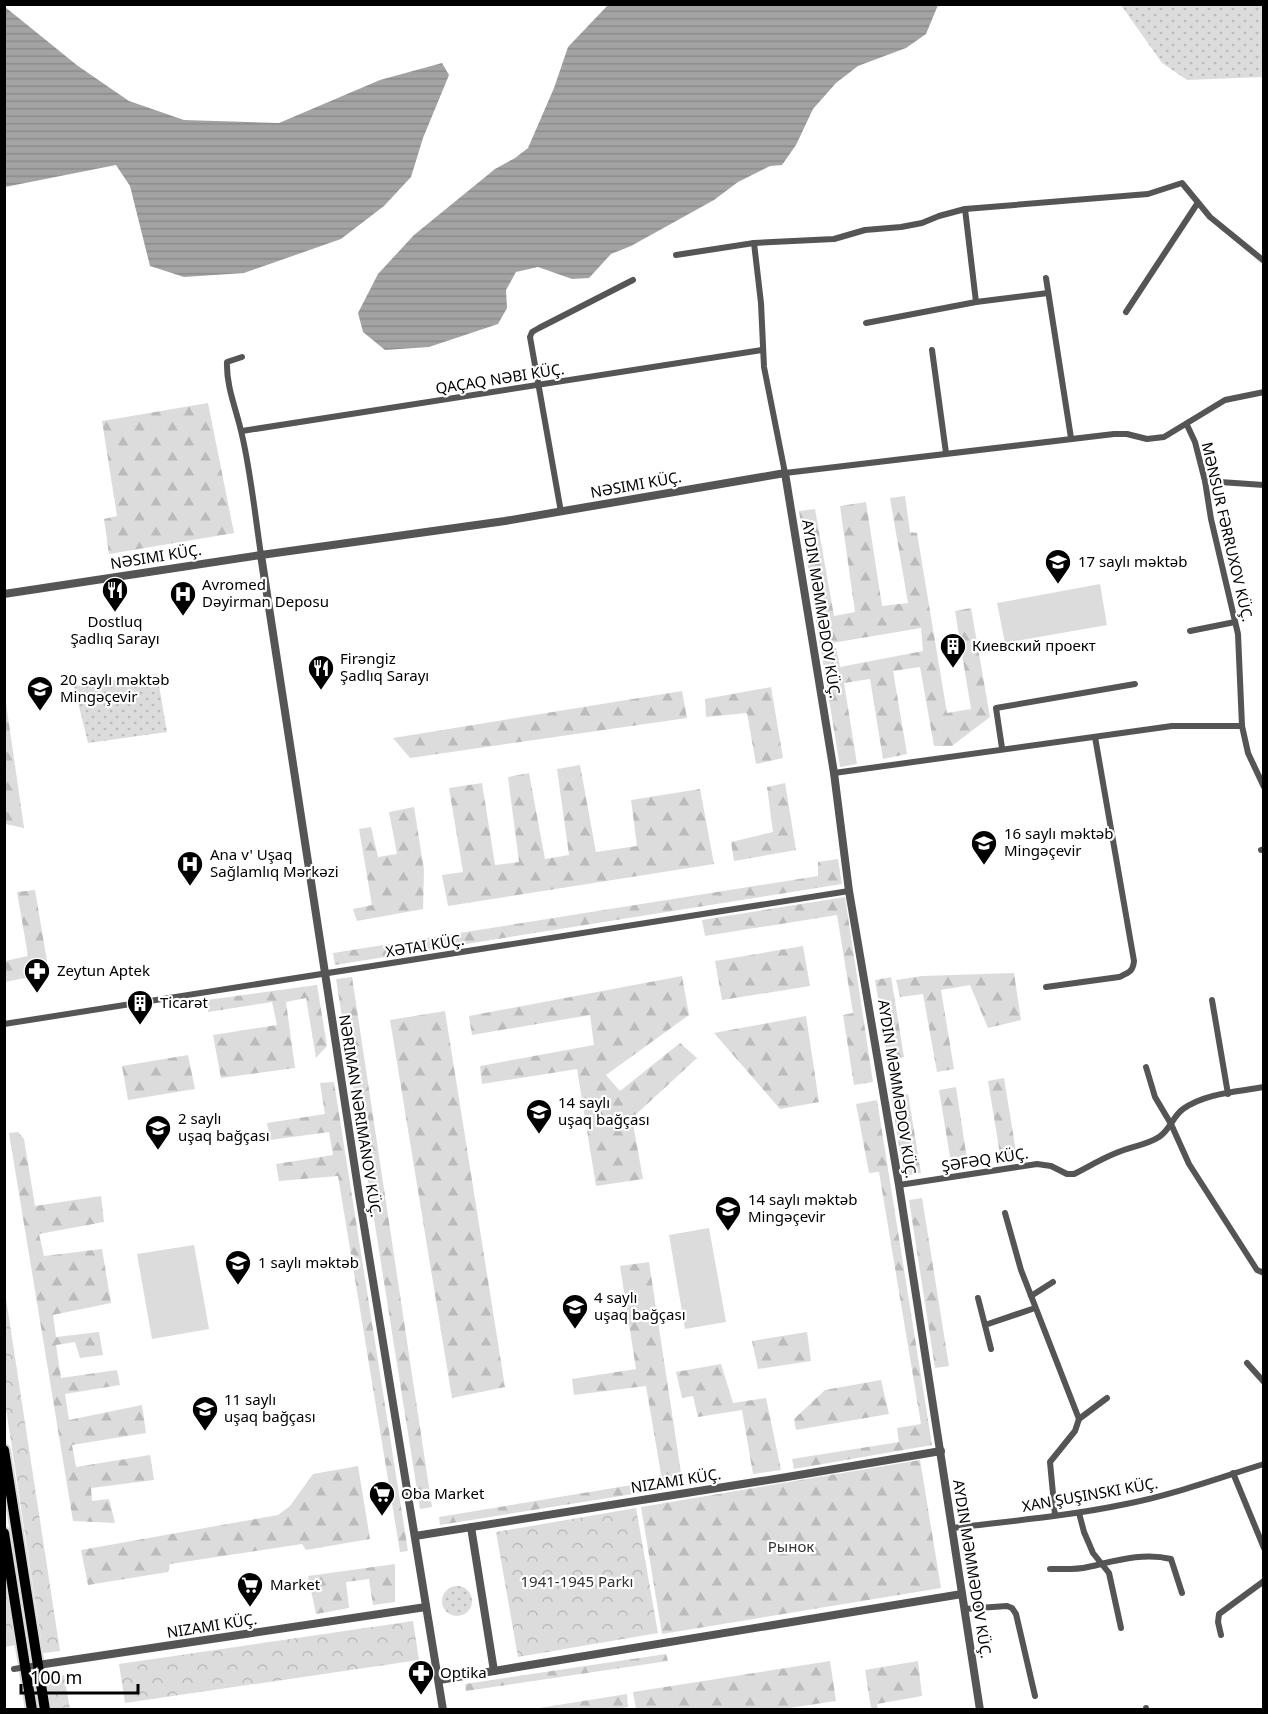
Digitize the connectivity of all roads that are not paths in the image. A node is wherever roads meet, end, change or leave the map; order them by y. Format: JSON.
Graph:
{"nodes":[{"id":1,"x":1197,"y":204,"type":"junction"},
{"id":2,"x":965,"y":209,"type":"junction"},
{"id":3,"x":754,"y":243,"type":"junction"},
{"id":4,"x":676,"y":255,"type":"dead end"},
{"id":5,"x":1263,"y":261,"type":"edge"},
{"id":6,"x":1046,"y":278,"type":"dead end"},
{"id":7,"x":633,"y":280,"type":"dead end"},
{"id":8,"x":1048,"y":293,"type":"junction"},
{"id":9,"x":976,"y":302,"type":"junction"},
{"id":10,"x":1126,"y":312,"type":"dead end"},
{"id":11,"x":866,"y":323,"type":"dead end"},
{"id":12,"x":762,"y":350,"type":"junction"},
{"id":13,"x":932,"y":350,"type":"dead end"},
{"id":14,"x":242,"y":357,"type":"dead end"},
{"id":15,"x":540,"y":385,"type":"junction"},
{"id":16,"x":1263,"y":392,"type":"edge"},
{"id":17,"x":1187,"y":424,"type":"junction"},
{"id":18,"x":242,"y":431,"type":"junction"},
{"id":19,"x":1071,"y":438,"type":"junction"},
{"id":20,"x":946,"y":453,"type":"junction"},
{"id":21,"x":785,"y":473,"type":"junction"},
{"id":22,"x":1205,"y":481,"type":"junction"},
{"id":23,"x":1263,"y":485,"type":"edge"},
{"id":24,"x":561,"y":512,"type":"junction"},
{"id":25,"x":261,"y":555,"type":"junction"},
{"id":26,"x":4,"y":594,"type":"edge"},
{"id":27,"x":1235,"y":622,"type":"junction"},
{"id":28,"x":1190,"y":632,"type":"dead end"},
{"id":29,"x":1135,"y":684,"type":"dead end"},
{"id":30,"x":1242,"y":726,"type":"junction"},
{"id":31,"x":1095,"y":737,"type":"junction"},
{"id":32,"x":1002,"y":748,"type":"junction"},
{"id":33,"x":834,"y":773,"type":"junction"},
{"id":34,"x":1263,"y":787,"type":"edge"},
{"id":35,"x":849,"y":891,"type":"junction"},
{"id":36,"x":325,"y":974,"type":"junction"},
{"id":37,"x":1046,"y":987,"type":"dead end"},
{"id":38,"x":1212,"y":999,"type":"dead end"},
{"id":39,"x":4,"y":1024,"type":"edge"},
{"id":40,"x":1146,"y":1067,"type":"dead end"},
{"id":41,"x":1263,"y":1087,"type":"edge"},
{"id":42,"x":1228,"y":1094,"type":"junction"},
{"id":43,"x":1171,"y":1124,"type":"junction"},
{"id":44,"x":899,"y":1185,"type":"junction"},
{"id":45,"x":1005,"y":1213,"type":"dead end"},
{"id":46,"x":1263,"y":1273,"type":"edge"},
{"id":47,"x":1053,"y":1282,"type":"dead end"},
{"id":48,"x":1031,"y":1296,"type":"junction"},
{"id":49,"x":978,"y":1298,"type":"dead end"},
{"id":50,"x":1035,"y":1308,"type":"junction"},
{"id":51,"x":985,"y":1325,"type":"junction"},
{"id":52,"x":992,"y":1349,"type":"dead end"},
{"id":53,"x":1247,"y":1363,"type":"dead end"},
{"id":54,"x":1263,"y":1382,"type":"edge"},
{"id":55,"x":1107,"y":1398,"type":"dead end"},
{"id":56,"x":1079,"y":1419,"type":"junction"},
{"id":57,"x":4,"y":1450,"type":"edge"},
{"id":58,"x":940,"y":1451,"type":"junction"},
{"id":59,"x":1263,"y":1464,"type":"edge"},
{"id":60,"x":1233,"y":1473,"type":"junction"},
{"id":61,"x":1079,"y":1513,"type":"junction"},
{"id":62,"x":1055,"y":1515,"type":"junction"},
{"id":63,"x":471,"y":1527,"type":"junction"},
{"id":64,"x":952,"y":1528,"type":"junction"},
{"id":65,"x":4,"y":1533,"type":"edge"},
{"id":66,"x":415,"y":1536,"type":"junction"},
{"id":67,"x":1263,"y":1548,"type":"edge"},
{"id":68,"x":1102,"y":1563,"type":"junction"},
{"id":69,"x":1050,"y":1569,"type":"dead end"},
{"id":70,"x":1263,"y":1581,"type":"edge"},
{"id":71,"x":1182,"y":1593,"type":"dead end"},
{"id":72,"x":962,"y":1594,"type":"junction"},
{"id":73,"x":426,"y":1607,"type":"junction"},
{"id":74,"x":964,"y":1609,"type":"junction"},
{"id":75,"x":1121,"y":1628,"type":"dead end"},
{"id":76,"x":1221,"y":1635,"type":"dead end"},
{"id":77,"x":38,"y":1665,"type":"junction"},
{"id":78,"x":25,"y":1667,"type":"junction"},
{"id":79,"x":14,"y":1669,"type":"dead end"},
{"id":80,"x":494,"y":1671,"type":"junction"},
{"id":81,"x":439,"y":1680,"type":"junction"},
{"id":82,"x":1035,"y":1696,"type":"dead end"},
{"id":83,"x":32,"y":1710,"type":"edge"},
{"id":84,"x":45,"y":1710,"type":"edge"},
{"id":85,"x":443,"y":1710,"type":"edge"},
{"id":86,"x":980,"y":1710,"type":"edge"}],
"edges":[{"from":1,"to":2,"type":"street"},
{"from":1,"to":5,"type":"street"},
{"from":1,"to":10,"type":"street"},
{"from":2,"to":3,"type":"street"},
{"from":2,"to":9,"type":"street"},
{"from":3,"to":4,"type":"street"},
{"from":3,"to":12,"type":"street"},
{"from":6,"to":8,"type":"street"},
{"from":7,"to":15,"type":"street"},
{"from":8,"to":9,"type":"street"},
{"from":8,"to":19,"type":"street"},
{"from":9,"to":11,"type":"street"},
{"from":12,"to":15,"type":"street","name":"QAÇAQ NƏBI KÜÇ."},
{"from":12,"to":21,"type":"street"},
{"from":13,"to":20,"type":"street"},
{"from":14,"to":18,"type":"street"},
{"from":15,"to":18,"type":"street","name":"QAÇAQ NƏBI KÜÇ."},
{"from":15,"to":24,"type":"street"},
{"from":16,"to":17,"type":"street","name":"NƏSIMI KÜÇ."},
{"from":17,"to":19,"type":"street","name":"NƏSIMI KÜÇ."},
{"from":17,"to":22,"type":"street","name":"MƏNSUR FƏRRUXOV KÜÇ."},
{"from":18,"to":25,"type":"street"},
{"from":19,"to":20,"type":"street","name":"NƏSIMI KÜÇ."},
{"from":20,"to":21,"type":"street","name":"NƏSIMI KÜÇ."},
{"from":21,"to":24,"type":"street","name":"NƏSIMI KÜÇ."},
{"from":21,"to":33,"type":"street"},
{"from":22,"to":23,"type":"street"},
{"from":22,"to":27,"type":"street","name":"MƏNSUR FƏRRUXOV KÜÇ."},
{"from":24,"to":25,"type":"street","name":"NƏSIMI KÜÇ."},
{"from":25,"to":26,"type":"street","name":"NƏSIMI KÜÇ."},
{"from":25,"to":36,"type":"street","name":"NƏRIMAN NƏRIMANOV KÜÇ."},
{"from":27,"to":28,"type":"street"},
{"from":27,"to":30,"type":"street","name":"MƏNSUR FƏRRUXOV KÜÇ."},
{"from":29,"to":32,"type":"street"},
{"from":30,"to":31,"type":"street"},
{"from":30,"to":34,"type":"street","name":"MƏNSUR FƏRRUXOV KÜÇ."},
{"from":31,"to":32,"type":"street"},
{"from":31,"to":37,"type":"street"},
{"from":32,"to":33,"type":"street"},
{"from":33,"to":35,"type":"street"},
{"from":35,"to":36,"type":"street","name":"XƏTAI KÜÇ."},
{"from":35,"to":44,"type":"street"},
{"from":36,"to":39,"type":"street","name":"XƏTAI KÜÇ."},
{"from":36,"to":66,"type":"street","name":"NƏRIMAN NƏRIMANOV KÜÇ."},
{"from":38,"to":42,"type":"street"},
{"from":40,"to":43,"type":"street"},
{"from":41,"to":42,"type":"street","name":"ŞƏFƏQ KÜÇ."},
{"from":42,"to":43,"type":"street","name":"ŞƏFƏQ KÜÇ."},
{"from":43,"to":44,"type":"street","name":"ŞƏFƏQ KÜÇ."},
{"from":43,"to":46,"type":"street"},
{"from":44,"to":58,"type":"street"},
{"from":45,"to":48,"type":"street"},
{"from":47,"to":48,"type":"street"},
{"from":48,"to":50,"type":"street"},
{"from":49,"to":51,"type":"street"},
{"from":50,"to":51,"type":"street"},
{"from":50,"to":56,"type":"street"},
{"from":51,"to":52,"type":"street"},
{"from":53,"to":54,"type":"street"},
{"from":55,"to":56,"type":"street"},
{"from":56,"to":62,"type":"street"},
{"from":57,"to":77,"type":"main road"},
{"from":58,"to":63,"type":"street","name":"NIZAMI KÜÇ."},
{"from":58,"to":64,"type":"street"},
{"from":59,"to":60,"type":"street","name":"XAN ŞUŞINSKI KÜÇ."},
{"from":60,"to":61,"type":"street","name":"XAN ŞUŞINSKI KÜÇ."},
{"from":60,"to":67,"type":"street"},
{"from":61,"to":62,"type":"street","name":"XAN ŞUŞINSKI KÜÇ."},
{"from":61,"to":68,"type":"street"},
{"from":62,"to":64,"type":"street","name":"XAN ŞUŞINSKI KÜÇ."},
{"from":63,"to":66,"type":"street","name":"NIZAMI KÜÇ."},
{"from":63,"to":80,"type":"street"},
{"from":64,"to":72,"type":"street"},
{"from":65,"to":78,"type":"main road"},
{"from":66,"to":73,"type":"street","name":"NƏRIMAN NƏRIMANOV KÜÇ."},
{"from":68,"to":69,"type":"street"},
{"from":68,"to":71,"type":"street"},
{"from":68,"to":75,"type":"street"},
{"from":70,"to":76,"type":"street"},
{"from":72,"to":74,"type":"street"},
{"from":72,"to":80,"type":"street"},
{"from":73,"to":77,"type":"street","name":"NIZAMI KÜÇ."},
{"from":73,"to":81,"type":"street","name":"NƏRIMAN NƏRIMANOV KÜÇ."},
{"from":74,"to":82,"type":"street"},
{"from":74,"to":86,"type":"street"},
{"from":77,"to":78,"type":"street"},
{"from":77,"to":84,"type":"main road"},
{"from":78,"to":79,"type":"street"},
{"from":78,"to":83,"type":"main road"},
{"from":80,"to":81,"type":"street"},
{"from":81,"to":85,"type":"street","name":"NƏRIMAN NƏRIMANOV KÜÇ."}]}
